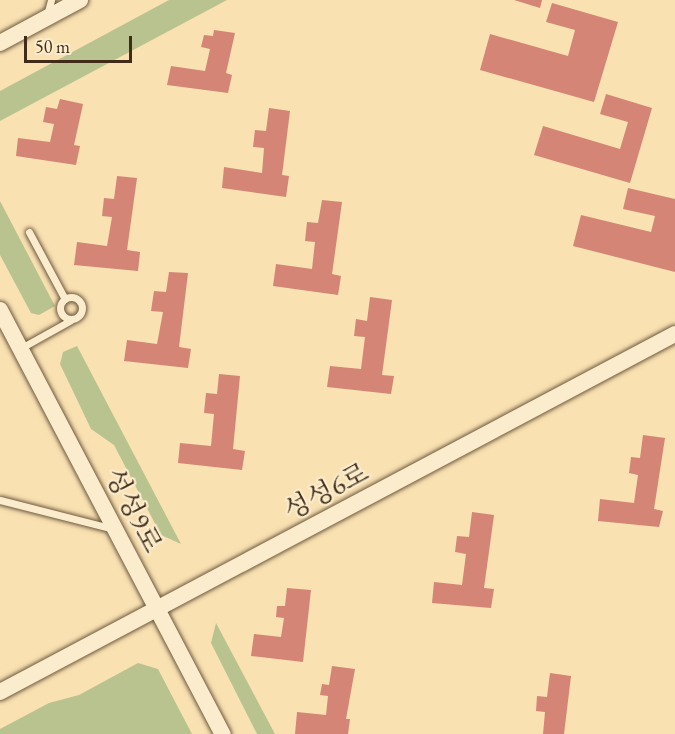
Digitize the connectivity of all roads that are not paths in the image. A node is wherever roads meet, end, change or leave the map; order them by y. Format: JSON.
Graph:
{"nodes":[{"id":1,"x":80,"y":0,"type":"edge"},
{"id":2,"x":49,"y":8,"type":"edge"},
{"id":3,"x":0,"y":43,"type":"edge"},
{"id":4,"x":29,"y":232,"type":"dead end"},
{"id":5,"x":65,"y":299,"type":"junction"},
{"id":6,"x":0,"y":310,"type":"edge"},
{"id":7,"x":74,"y":319,"type":"junction"},
{"id":8,"x":5,"y":330,"type":"edge"},
{"id":9,"x":675,"y":334,"type":"edge"},
{"id":10,"x":21,"y":348,"type":"junction"},
{"id":11,"x":0,"y":500,"type":"edge"},
{"id":12,"x":115,"y":530,"type":"junction"},
{"id":13,"x":158,"y":608,"type":"junction"},
{"id":14,"x":0,"y":692,"type":"edge"},
{"id":15,"x":223,"y":734,"type":"edge"}],
"edges":[{"from":1,"to":2,"type":"street"},
{"from":2,"to":3,"type":"street"},
{"from":4,"to":5,"type":"lane"},
{"from":5,"to":7,"type":"lane"},
{"from":5,"to":7,"type":"lane"},
{"from":6,"to":8,"type":"street","name":"성성9로"},
{"from":7,"to":10,"type":"lane"},
{"from":8,"to":10,"type":"street","name":"성성9로"},
{"from":9,"to":13,"type":"street","name":"성성6로"},
{"from":10,"to":12,"type":"street","name":"성성9로"},
{"from":11,"to":12,"type":"lane"},
{"from":12,"to":13,"type":"street","name":"성성9로"},
{"from":13,"to":14,"type":"street","name":"성성6로"},
{"from":13,"to":15,"type":"street","name":"성성9로"}]}
